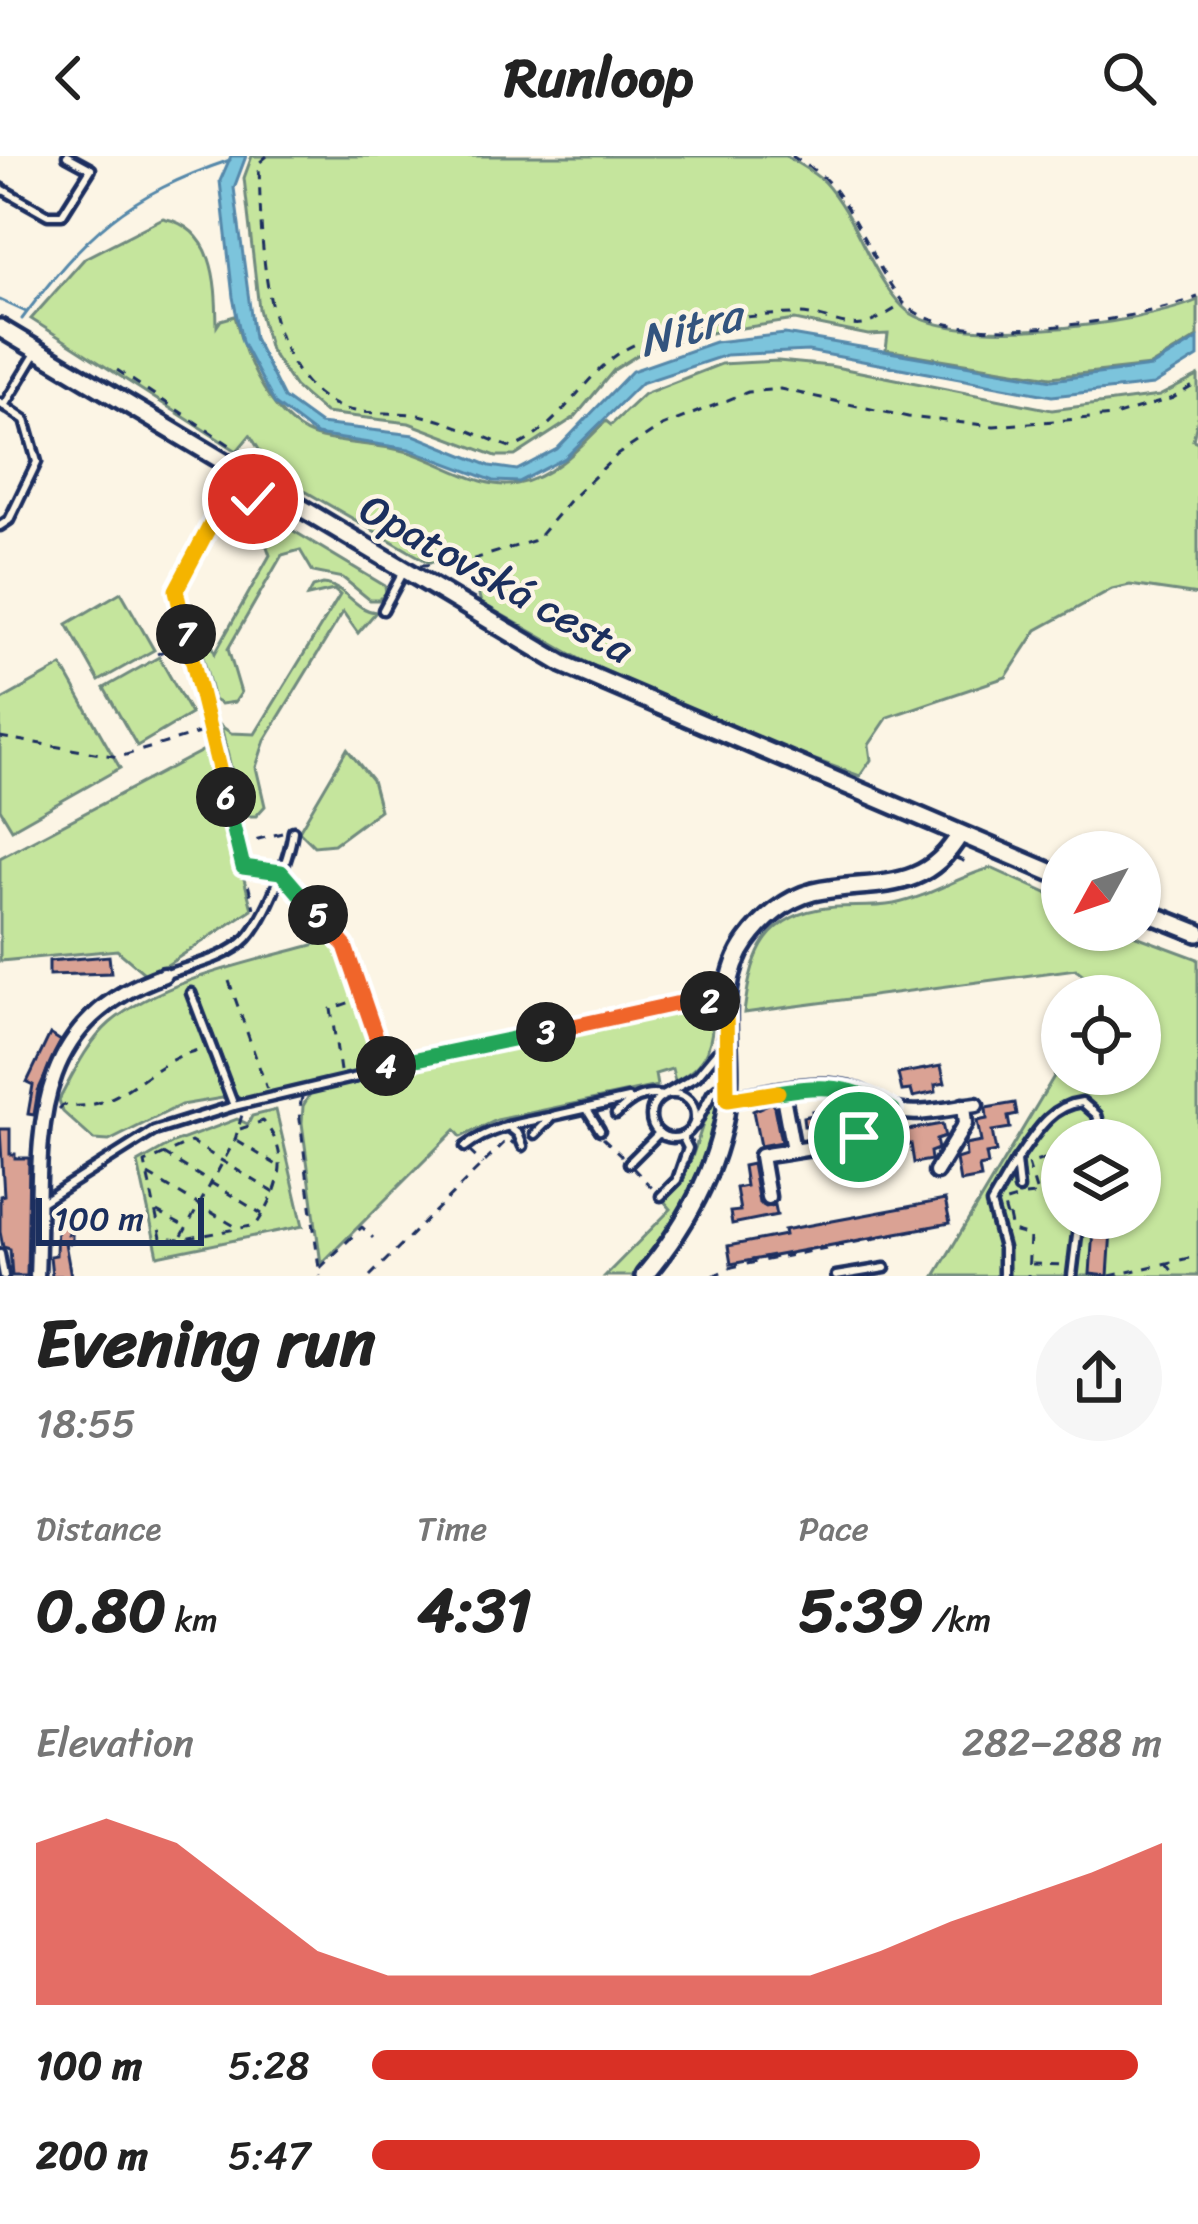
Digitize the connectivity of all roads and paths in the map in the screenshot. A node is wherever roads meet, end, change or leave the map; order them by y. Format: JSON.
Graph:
{"nodes":[{"id":1,"x":67,"y":156,"type":"edge"},
{"id":2,"x":266,"y":156,"type":"edge"},
{"id":3,"x":792,"y":156,"type":"edge"},
{"id":4,"x":0,"y":188,"type":"edge"},
{"id":5,"x":1198,"y":297,"type":"edge"},
{"id":6,"x":904,"y":304,"type":"junction"},
{"id":7,"x":0,"y":328,"type":"edge"},
{"id":8,"x":38,"y":351,"type":"junction"},
{"id":9,"x":117,"y":370,"type":"dead end"},
{"id":10,"x":1198,"y":383,"type":"edge"},
{"id":11,"x":2,"y":405,"type":"edge"},
{"id":12,"x":287,"y":484,"type":"dead end"},
{"id":13,"x":253,"y":499,"type":"dead end"},
{"id":14,"x":0,"y":526,"type":"edge"},
{"id":15,"x":404,"y":571,"type":"junction"},
{"id":16,"x":383,"y":610,"type":"dead end"},
{"id":17,"x":188,"y":640,"type":"junction"},
{"id":18,"x":157,"y":654,"type":"dead end"},
{"id":19,"x":203,"y":672,"type":"dead end"},
{"id":20,"x":197,"y":680,"type":"junction"},
{"id":21,"x":210,"y":730,"type":"junction"},
{"id":22,"x":0,"y":736,"type":"edge"},
{"id":23,"x":230,"y":782,"type":"dead end"},
{"id":24,"x":224,"y":789,"type":"junction"},
{"id":25,"x":293,"y":831,"type":"joint"},
{"id":26,"x":959,"y":834,"type":"junction"},
{"id":27,"x":237,"y":844,"type":"junction"},
{"id":28,"x":243,"y":867,"type":"junction"},
{"id":29,"x":1041,"y":868,"type":"edge"},
{"id":30,"x":281,"y":872,"type":"junction"},
{"id":31,"x":1161,"y":918,"type":"edge"},
{"id":32,"x":258,"y":921,"type":"junction"},
{"id":33,"x":1198,"y":933,"type":"edge"},
{"id":34,"x":164,"y":975,"type":"joint"},
{"id":35,"x":229,"y":981,"type":"dead end"},
{"id":36,"x":191,"y":993,"type":"dead end"},
{"id":37,"x":362,"y":998,"type":"junction"},
{"id":38,"x":726,"y":1000,"type":"junction"},
{"id":39,"x":207,"y":1048,"type":"dead end"},
{"id":40,"x":729,"y":1048,"type":"junction"},
{"id":41,"x":387,"y":1070,"type":"junction"},
{"id":42,"x":340,"y":1071,"type":"dead end"},
{"id":43,"x":728,"y":1082,"type":"junction"},
{"id":44,"x":267,"y":1089,"type":"dead end"},
{"id":45,"x":303,"y":1090,"type":"junction"},
{"id":46,"x":782,"y":1091,"type":"junction"},
{"id":47,"x":663,"y":1096,"type":"junction"},
{"id":48,"x":632,"y":1099,"type":"junction"},
{"id":49,"x":727,"y":1100,"type":"junction"},
{"id":50,"x":245,"y":1103,"type":"junction"},
{"id":51,"x":234,"y":1106,"type":"junction"},
{"id":52,"x":60,"y":1108,"type":"dead end"},
{"id":53,"x":587,"y":1108,"type":"junction"},
{"id":54,"x":893,"y":1110,"type":"junction"},
{"id":55,"x":616,"y":1114,"type":"dead end"},
{"id":56,"x":553,"y":1117,"type":"junction"},
{"id":57,"x":1047,"y":1119,"type":"edge"},
{"id":58,"x":1098,"y":1119,"type":"edge"},
{"id":59,"x":508,"y":1126,"type":"junction"},
{"id":60,"x":692,"y":1127,"type":"junction"},
{"id":61,"x":1041,"y":1127,"type":"edge"},
{"id":62,"x":240,"y":1129,"type":"junction"},
{"id":63,"x":599,"y":1131,"type":"joint"},
{"id":64,"x":659,"y":1133,"type":"junction"},
{"id":65,"x":535,"y":1134,"type":"dead end"},
{"id":66,"x":682,"y":1136,"type":"junction"},
{"id":67,"x":235,"y":1140,"type":"junction"},
{"id":68,"x":465,"y":1147,"type":"dead end"},
{"id":69,"x":521,"y":1148,"type":"joint"},
{"id":70,"x":793,"y":1150,"type":"junction"},
{"id":71,"x":618,"y":1152,"type":"dead end"},
{"id":72,"x":164,"y":1154,"type":"junction"},
{"id":73,"x":1041,"y":1160,"type":"edge"},
{"id":74,"x":1016,"y":1161,"type":"junction"},
{"id":75,"x":223,"y":1162,"type":"junction"},
{"id":76,"x":628,"y":1163,"type":"dead end"},
{"id":77,"x":281,"y":1168,"type":"junction"},
{"id":78,"x":144,"y":1172,"type":"junction"},
{"id":79,"x":936,"y":1172,"type":"dead end"},
{"id":80,"x":641,"y":1177,"type":"dead end"},
{"id":81,"x":648,"y":1183,"type":"dead end"},
{"id":82,"x":212,"y":1184,"type":"junction"},
{"id":83,"x":1019,"y":1189,"type":"dead end"},
{"id":84,"x":1037,"y":1192,"type":"junction"},
{"id":85,"x":275,"y":1193,"type":"junction"},
{"id":86,"x":1041,"y":1193,"type":"edge"},
{"id":87,"x":661,"y":1196,"type":"dead end"},
{"id":88,"x":768,"y":1197,"type":"dead end"},
{"id":89,"x":40,"y":1203,"type":"junction"},
{"id":90,"x":200,"y":1205,"type":"junction"},
{"id":91,"x":154,"y":1211,"type":"junction"},
{"id":92,"x":263,"y":1214,"type":"junction"},
{"id":93,"x":941,"y":1225,"type":"dead end"},
{"id":94,"x":187,"y":1228,"type":"junction"},
{"id":95,"x":239,"y":1229,"type":"junction"},
{"id":96,"x":373,"y":1238,"type":"dead end"},
{"id":97,"x":1076,"y":1239,"type":"edge"},
{"id":98,"x":180,"y":1240,"type":"junction"},
{"id":99,"x":0,"y":1255,"type":"edge"},
{"id":100,"x":1198,"y":1256,"type":"edge"},
{"id":101,"x":1166,"y":1262,"type":"junction"},
{"id":102,"x":1029,"y":1264,"type":"junction"},
{"id":103,"x":1072,"y":1265,"type":"junction"},
{"id":104,"x":885,"y":1268,"type":"dead end"},
{"id":105,"x":319,"y":1269,"type":"junction"},
{"id":106,"x":4,"y":1276,"type":"edge"},
{"id":107,"x":38,"y":1276,"type":"edge"},
{"id":108,"x":320,"y":1276,"type":"edge"},
{"id":109,"x":370,"y":1276,"type":"edge"},
{"id":110,"x":644,"y":1276,"type":"edge"},
{"id":111,"x":713,"y":1276,"type":"edge"},
{"id":112,"x":836,"y":1276,"type":"edge"},
{"id":113,"x":1003,"y":1276,"type":"edge"},
{"id":114,"x":1028,"y":1276,"type":"edge"},
{"id":115,"x":1072,"y":1276,"type":"edge"},
{"id":116,"x":1110,"y":1276,"type":"edge"},
{"id":117,"x":1176,"y":1276,"type":"edge"}],
"edges":[{"from":1,"to":4,"type":"lane"},
{"from":2,"to":6,"type":"path"},
{"from":3,"to":6,"type":"path"},
{"from":5,"to":6,"type":"path"},
{"from":7,"to":8,"type":"street","name":"Opatovská cesta"},
{"from":8,"to":11,"type":"lane"},
{"from":8,"to":15,"type":"street","name":"Opatovská cesta"},
{"from":9,"to":12,"type":"path"},
{"from":10,"to":15,"type":"path"},
{"from":11,"to":14,"type":"lane"},
{"from":13,"to":17,"type":"path"},
{"from":15,"to":16,"type":"lane"},
{"from":15,"to":26,"type":"street","name":"Opatovská cesta"},
{"from":17,"to":18,"type":"path"},
{"from":17,"to":20,"type":"path"},
{"from":19,"to":20,"type":"path"},
{"from":20,"to":21,"type":"path"},
{"from":21,"to":22,"type":"path"},
{"from":21,"to":24,"type":"path"},
{"from":23,"to":24,"type":"path"},
{"from":24,"to":27,"type":"path"},
{"from":25,"to":27,"type":"path"},
{"from":25,"to":30,"type":"lane"},
{"from":26,"to":29,"type":"street","name":"Opatovská cesta"},
{"from":26,"to":38,"type":"street"},
{"from":27,"to":28,"type":"path"},
{"from":28,"to":30,"type":"path"},
{"from":28,"to":32,"type":"path"},
{"from":30,"to":32,"type":"lane"},
{"from":30,"to":37,"type":"path"},
{"from":31,"to":33,"type":"street"},
{"from":32,"to":34,"type":"lane"},
{"from":34,"to":89,"type":"street"},
{"from":35,"to":44,"type":"path"},
{"from":36,"to":51,"type":"lane"},
{"from":37,"to":41,"type":"path"},
{"from":37,"to":42,"type":"path"},
{"from":38,"to":40,"type":"street"},
{"from":38,"to":41,"type":"path"},
{"from":39,"to":52,"type":"path"},
{"from":40,"to":43,"type":"street"},
{"from":40,"to":47,"type":"lane"},
{"from":41,"to":45,"type":"lane"},
{"from":43,"to":49,"type":"street"},
{"from":43,"to":60,"type":"lane"},
{"from":45,"to":50,"type":"lane"},
{"from":45,"to":105,"type":"path"},
{"from":46,"to":49,"type":"street"},
{"from":46,"to":54,"type":"street"},
{"from":46,"to":70,"type":"street"},
{"from":47,"to":48,"type":"lane"},
{"from":47,"to":60,"type":"lane"},
{"from":47,"to":64,"type":"lane"},
{"from":48,"to":53,"type":"lane"},
{"from":48,"to":55,"type":"lane"},
{"from":49,"to":110,"type":"street"},
{"from":50,"to":51,"type":"lane"},
{"from":50,"to":62,"type":"path"},
{"from":51,"to":89,"type":"lane"},
{"from":53,"to":56,"type":"lane"},
{"from":53,"to":63,"type":"lane"},
{"from":54,"to":70,"type":"street"},
{"from":54,"to":79,"type":"street"},
{"from":56,"to":59,"type":"lane"},
{"from":56,"to":65,"type":"lane"},
{"from":57,"to":58,"type":"lane"},
{"from":59,"to":68,"type":"lane"},
{"from":59,"to":69,"type":"lane"},
{"from":60,"to":66,"type":"lane"},
{"from":61,"to":74,"type":"lane"},
{"from":62,"to":67,"type":"path"},
{"from":62,"to":77,"type":"path"},
{"from":63,"to":71,"type":"path"},
{"from":64,"to":66,"type":"lane"},
{"from":64,"to":76,"type":"lane"},
{"from":66,"to":87,"type":"lane"},
{"from":67,"to":75,"type":"path"},
{"from":67,"to":77,"type":"path"},
{"from":69,"to":109,"type":"path"},
{"from":70,"to":88,"type":"street"},
{"from":72,"to":75,"type":"path"},
{"from":72,"to":78,"type":"path"},
{"from":72,"to":82,"type":"path"},
{"from":73,"to":84,"type":"path"},
{"from":74,"to":83,"type":"lane"},
{"from":74,"to":113,"type":"lane"},
{"from":75,"to":82,"type":"path"},
{"from":75,"to":85,"type":"path"},
{"from":77,"to":85,"type":"path"},
{"from":78,"to":90,"type":"path"},
{"from":78,"to":91,"type":"path"},
{"from":80,"to":81,"type":"path"},
{"from":82,"to":90,"type":"path"},
{"from":82,"to":92,"type":"path"},
{"from":84,"to":86,"type":"path"},
{"from":84,"to":102,"type":"path"},
{"from":85,"to":92,"type":"path"},
{"from":89,"to":107,"type":"street"},
{"from":90,"to":94,"type":"path"},
{"from":90,"to":95,"type":"path"},
{"from":91,"to":94,"type":"path"},
{"from":91,"to":98,"type":"path"},
{"from":92,"to":95,"type":"path"},
{"from":93,"to":111,"type":"path"},
{"from":94,"to":98,"type":"path"},
{"from":95,"to":98,"type":"path"},
{"from":96,"to":105,"type":"path"},
{"from":97,"to":103,"type":"lane"},
{"from":99,"to":106,"type":"lane"},
{"from":100,"to":101,"type":"path"},
{"from":101,"to":116,"type":"path"},
{"from":101,"to":117,"type":"path"},
{"from":102,"to":103,"type":"path"},
{"from":102,"to":114,"type":"path"},
{"from":103,"to":115,"type":"lane"},
{"from":104,"to":112,"type":"lane"},
{"from":105,"to":108,"type":"path"}]}
